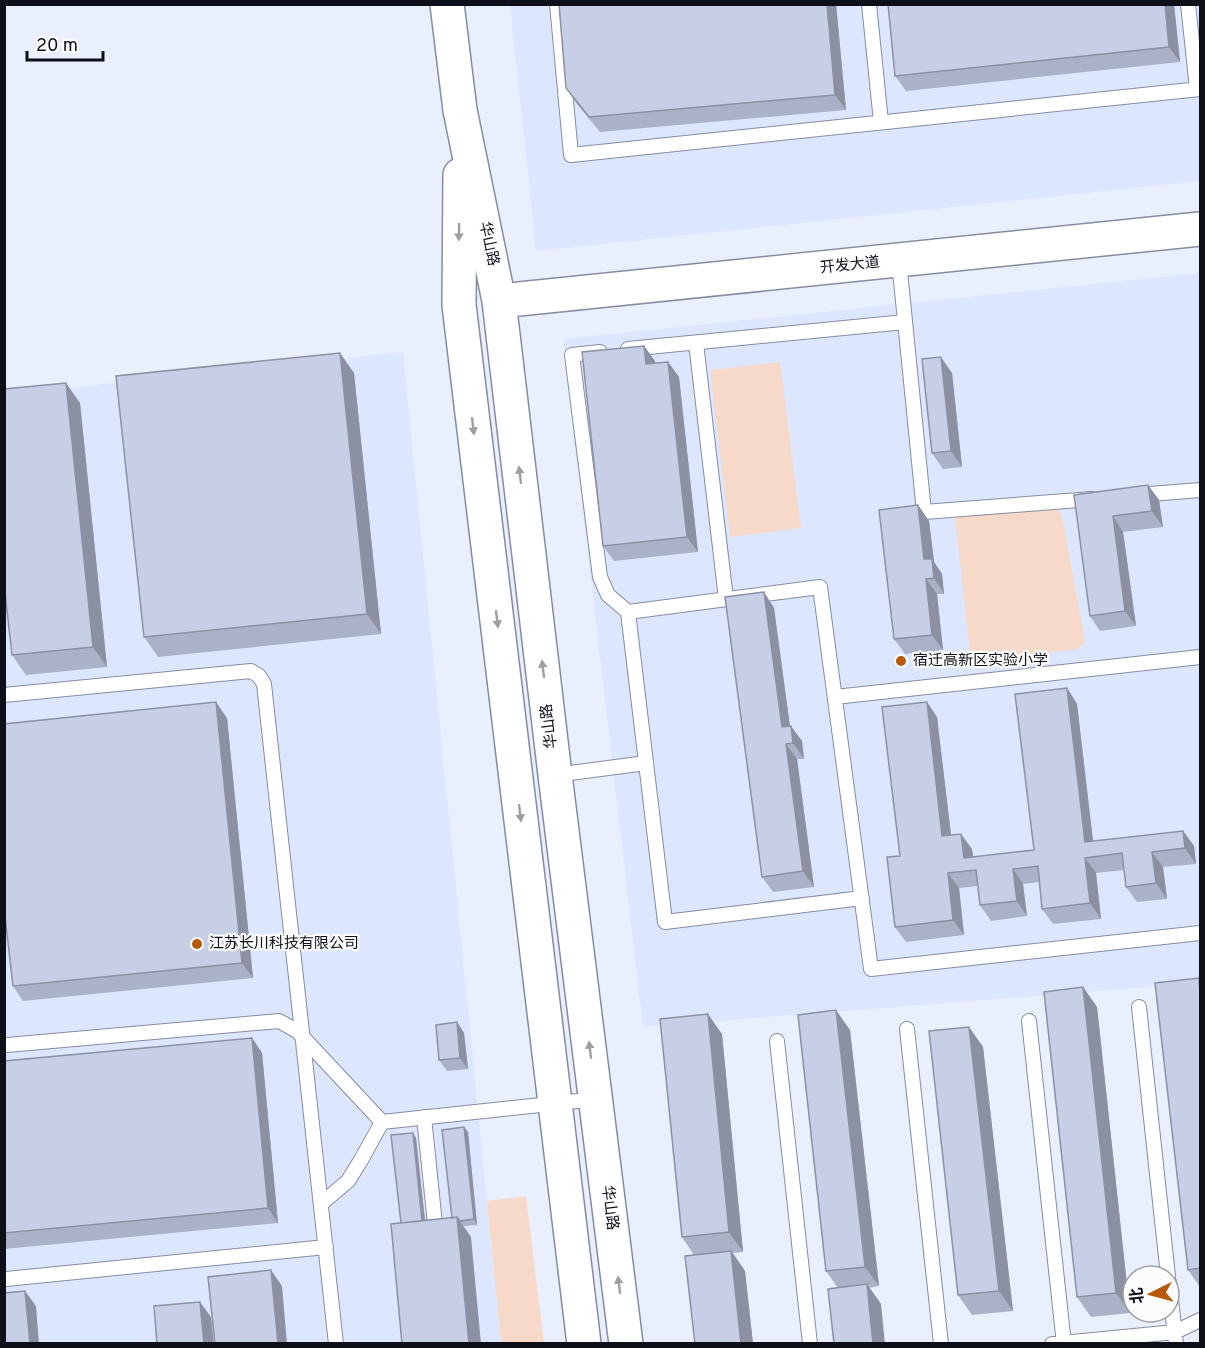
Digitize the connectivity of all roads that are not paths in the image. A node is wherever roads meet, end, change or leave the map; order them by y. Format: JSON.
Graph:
{"nodes":[{"id":1,"x":447,"y":4,"type":"edge"},
{"id":2,"x":557,"y":4,"type":"edge"},
{"id":3,"x":869,"y":4,"type":"edge"},
{"id":4,"x":1188,"y":4,"type":"edge"},
{"id":5,"x":1198,"y":89,"type":"edge"},
{"id":6,"x":460,"y":110,"type":"junction"},
{"id":7,"x":881,"y":122,"type":"junction"},
{"id":8,"x":1200,"y":229,"type":"edge"},
{"id":9,"x":900,"y":261,"type":"junction"},
{"id":10,"x":499,"y":301,"type":"junction"},
{"id":11,"x":905,"y":322,"type":"junction"},
{"id":12,"x":696,"y":343,"type":"junction"},
{"id":13,"x":1200,"y":490,"type":"edge"},
{"id":14,"x":726,"y":599,"type":"junction"},
{"id":15,"x":628,"y":612,"type":"junction"},
{"id":16,"x":1200,"y":657,"type":"edge"},
{"id":17,"x":4,"y":695,"type":"edge"},
{"id":18,"x":835,"y":697,"type":"junction"},
{"id":19,"x":646,"y":763,"type":"junction"},
{"id":20,"x":555,"y":775,"type":"junction"},
{"id":21,"x":862,"y":898,"type":"junction"},
{"id":22,"x":1200,"y":933,"type":"edge"},
{"id":23,"x":1139,"y":1007,"type":"dead end"},
{"id":24,"x":1029,"y":1022,"type":"dead end"},
{"id":25,"x":907,"y":1029,"type":"dead end"},
{"id":26,"x":302,"y":1037,"type":"junction"},
{"id":27,"x":777,"y":1041,"type":"dead end"},
{"id":28,"x":7,"y":1045,"type":"dead end"},
{"id":29,"x":596,"y":1099,"type":"junction"},
{"id":30,"x":555,"y":1104,"type":"junction"},
{"id":31,"x":424,"y":1118,"type":"junction"},
{"id":32,"x":382,"y":1122,"type":"junction"},
{"id":33,"x":321,"y":1203,"type":"junction"},
{"id":34,"x":435,"y":1224,"type":"edge"},
{"id":35,"x":326,"y":1247,"type":"junction"},
{"id":36,"x":1167,"y":1264,"type":"edge"},
{"id":37,"x":6,"y":1279,"type":"edge"},
{"id":38,"x":1200,"y":1320,"type":"edge"},
{"id":39,"x":1175,"y":1338,"type":"edge"},
{"id":40,"x":1060,"y":1343,"type":"edge"},
{"id":41,"x":336,"y":1344,"type":"edge"},
{"id":42,"x":584,"y":1344,"type":"edge"},
{"id":43,"x":626,"y":1344,"type":"edge"},
{"id":44,"x":810,"y":1344,"type":"edge"},
{"id":45,"x":941,"y":1344,"type":"edge"}],
"edges":[{"from":1,"to":6,"type":"street","name":"华山路"},
{"from":2,"to":7,"type":"lane"},
{"from":3,"to":7,"type":"lane"},
{"from":4,"to":5,"type":"lane"},
{"from":5,"to":7,"type":"lane"},
{"from":6,"to":10,"type":"street","name":"华山路"},
{"from":6,"to":30,"type":"street","name":"华山路","one_way":true},
{"from":8,"to":9,"type":"street","name":"开发大道"},
{"from":9,"to":10,"type":"street","name":"开发大道"},
{"from":9,"to":11,"type":"lane"},
{"from":20,"to":10,"type":"street","name":"华山路","one_way":true},
{"from":11,"to":12,"type":"lane"},
{"from":11,"to":13,"type":"lane"},
{"from":12,"to":14,"type":"lane"},
{"from":12,"to":15,"type":"lane"},
{"from":14,"to":15,"type":"lane"},
{"from":14,"to":18,"type":"lane"},
{"from":15,"to":19,"type":"lane"},
{"from":16,"to":18,"type":"lane"},
{"from":17,"to":26,"type":"lane"},
{"from":18,"to":21,"type":"lane"},
{"from":19,"to":20,"type":"lane"},
{"from":19,"to":21,"type":"lane"},
{"from":29,"to":20,"type":"street","name":"华山路","one_way":true},
{"from":21,"to":22,"type":"lane"},
{"from":23,"to":36,"type":"lane"},
{"from":24,"to":40,"type":"lane"},
{"from":25,"to":45,"type":"lane"},
{"from":26,"to":28,"type":"lane"},
{"from":26,"to":32,"type":"lane"},
{"from":26,"to":33,"type":"lane"},
{"from":27,"to":44,"type":"lane"},
{"from":29,"to":30,"type":"lane"},
{"from":43,"to":29,"type":"street","name":"华山路","one_way":true},
{"from":30,"to":31,"type":"lane"},
{"from":30,"to":42,"type":"street","name":"华山路"},
{"from":31,"to":32,"type":"lane"},
{"from":31,"to":34,"type":"lane"},
{"from":32,"to":33,"type":"lane"},
{"from":33,"to":35,"type":"lane"},
{"from":35,"to":37,"type":"lane"},
{"from":35,"to":41,"type":"lane"},
{"from":38,"to":39,"type":"lane"},
{"from":39,"to":40,"type":"lane"}]}
